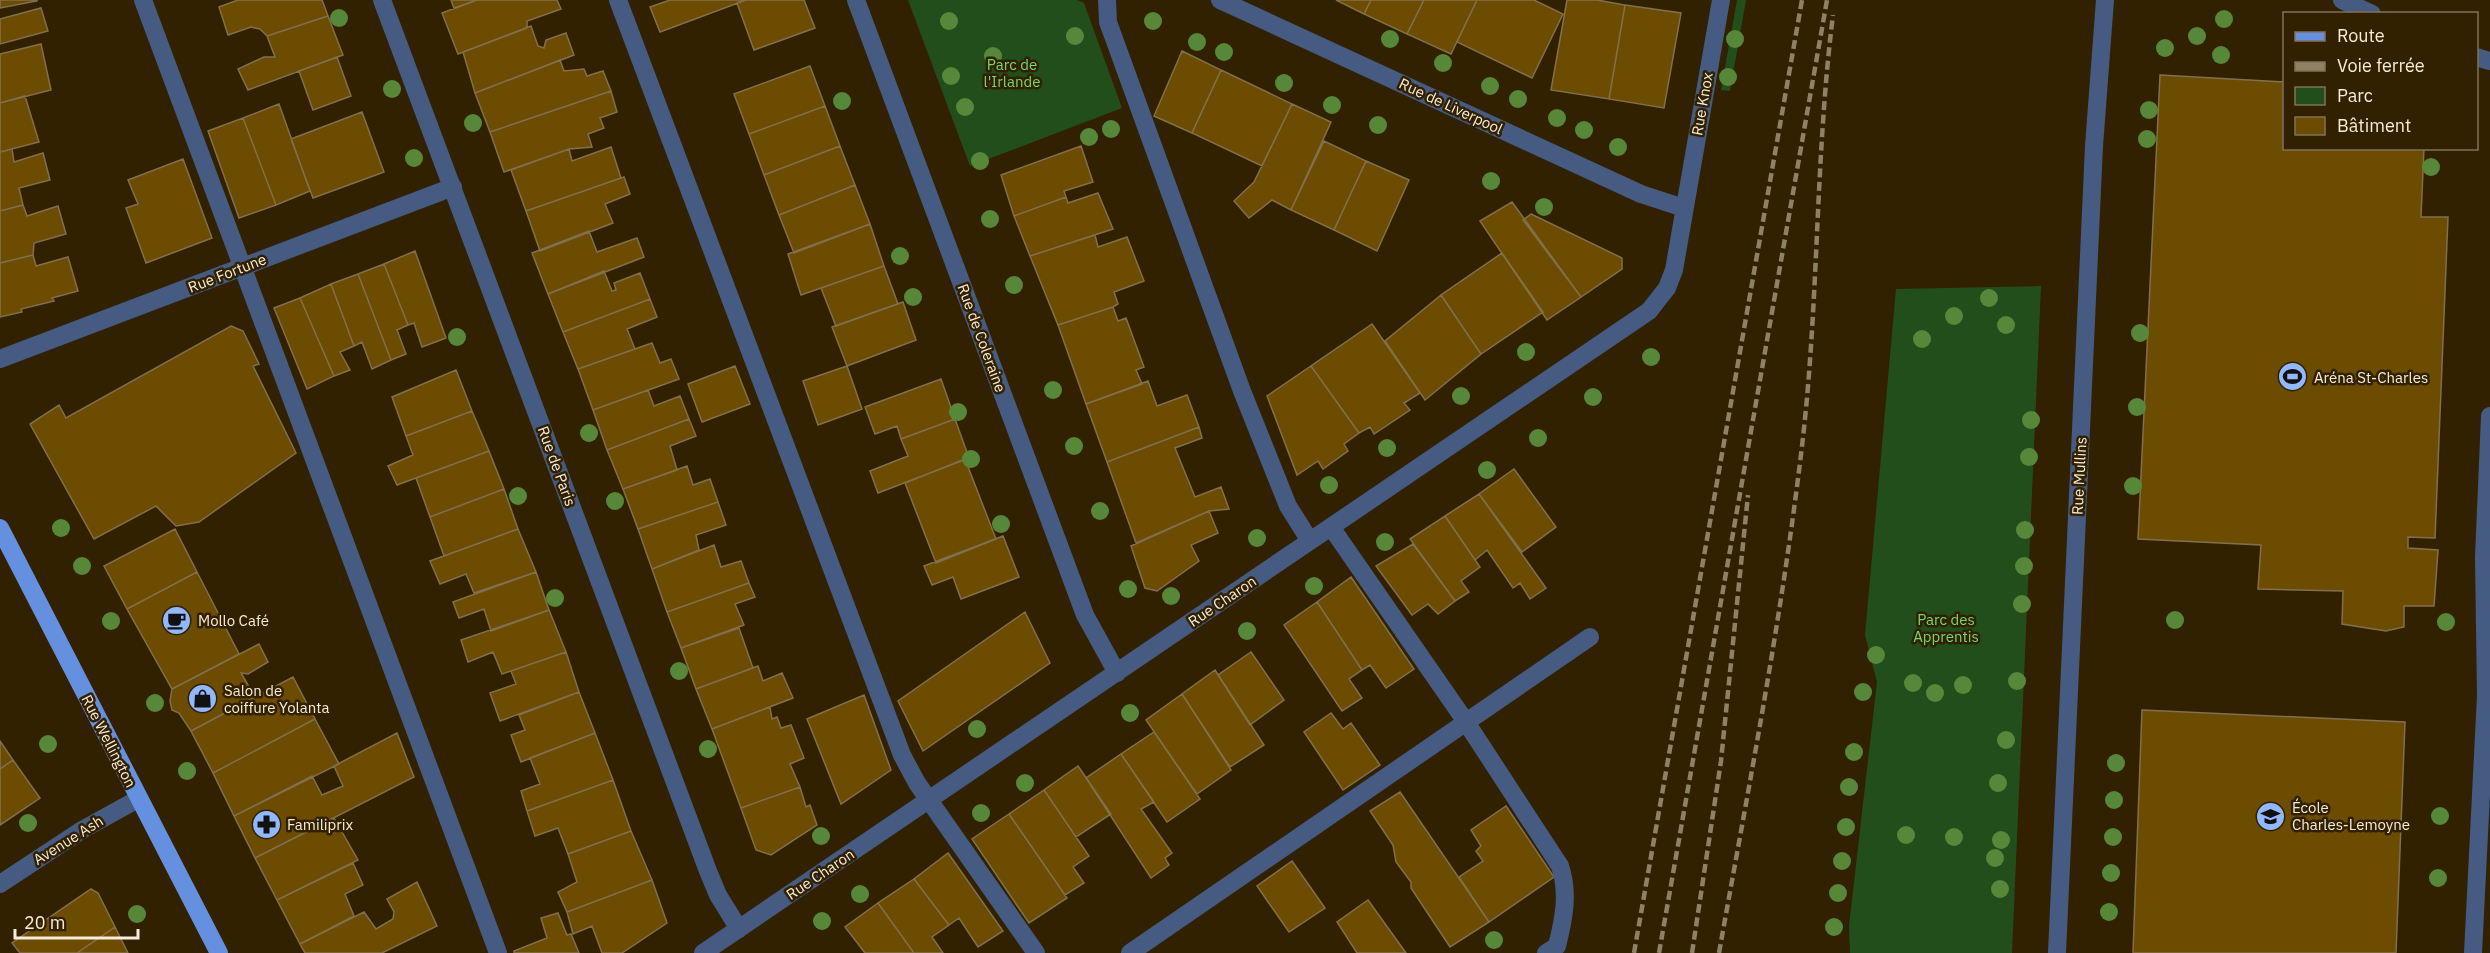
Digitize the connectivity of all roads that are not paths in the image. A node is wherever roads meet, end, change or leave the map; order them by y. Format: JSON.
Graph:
{"nodes":[{"id":1,"x":143,"y":0,"type":"edge"},
{"id":2,"x":382,"y":0,"type":"edge"},
{"id":3,"x":618,"y":0,"type":"edge"},
{"id":4,"x":856,"y":0,"type":"edge"},
{"id":5,"x":1107,"y":0,"type":"edge"},
{"id":6,"x":1220,"y":0,"type":"edge"},
{"id":7,"x":1721,"y":0,"type":"edge"},
{"id":8,"x":2105,"y":0,"type":"edge"},
{"id":9,"x":2343,"y":0,"type":"edge"},
{"id":10,"x":2368,"y":12,"type":"edge"},
{"id":11,"x":453,"y":187,"type":"junction"},
{"id":12,"x":1684,"y":208,"type":"junction"},
{"id":13,"x":242,"y":267,"type":"junction"},
{"id":14,"x":0,"y":359,"type":"edge"},
{"id":15,"x":2490,"y":416,"type":"edge"},
{"id":16,"x":1331,"y":527,"type":"junction"},
{"id":17,"x":0,"y":528,"type":"edge"},
{"id":18,"x":1310,"y":542,"type":"junction"},
{"id":19,"x":2487,"y":618,"type":"edge"},
{"id":20,"x":1590,"y":637,"type":"dead end"},
{"id":21,"x":1117,"y":672,"type":"junction"},
{"id":22,"x":1466,"y":722,"type":"junction"},
{"id":23,"x":138,"y":799,"type":"junction"},
{"id":24,"x":928,"y":800,"type":"junction"},
{"id":25,"x":0,"y":884,"type":"edge"},
{"id":26,"x":739,"y":929,"type":"junction"},
{"id":27,"x":1552,"y":949,"type":"edge"},
{"id":28,"x":219,"y":953,"type":"edge"},
{"id":29,"x":498,"y":953,"type":"edge"},
{"id":30,"x":703,"y":953,"type":"edge"},
{"id":31,"x":1036,"y":953,"type":"edge"},
{"id":32,"x":1130,"y":953,"type":"edge"},
{"id":33,"x":2057,"y":953,"type":"edge"},
{"id":34,"x":2473,"y":953,"type":"edge"}],
"edges":[{"from":1,"to":13,"type":"street"},
{"from":2,"to":11,"type":"street","name":"Rue de Paris"},
{"from":3,"to":24,"type":"street"},
{"from":4,"to":21,"type":"street","name":"Rue de Coleraine"},
{"from":5,"to":18,"type":"street"},
{"from":6,"to":12,"type":"street","name":"Rue de Liverpool"},
{"from":7,"to":12,"type":"street","name":"Rue Knox"},
{"from":8,"to":33,"type":"street","name":"Rue Mullins"},
{"from":9,"to":10,"type":"street"},
{"from":11,"to":13,"type":"street","name":"Rue Fortune"},
{"from":11,"to":26,"type":"street","name":"Rue de Paris"},
{"from":12,"to":16,"type":"street","name":"Rue Charon"},
{"from":13,"to":14,"type":"street","name":"Rue Fortune"},
{"from":13,"to":29,"type":"street"},
{"from":15,"to":19,"type":"street"},
{"from":16,"to":18,"type":"street","name":"Rue Charon"},
{"from":16,"to":22,"type":"street"},
{"from":17,"to":23,"type":"main road","name":"Rue Wellington"},
{"from":18,"to":21,"type":"street","name":"Rue Charon"},
{"from":19,"to":34,"type":"street"},
{"from":20,"to":22,"type":"street"},
{"from":21,"to":24,"type":"street","name":"Rue Charon"},
{"from":22,"to":27,"type":"street"},
{"from":22,"to":32,"type":"street"},
{"from":23,"to":25,"type":"street","name":"Avenue Ash"},
{"from":23,"to":28,"type":"main road","name":"Rue Wellington"},
{"from":24,"to":26,"type":"street","name":"Rue Charon"},
{"from":24,"to":31,"type":"street"},
{"from":26,"to":30,"type":"street","name":"Rue Charon"}]}
